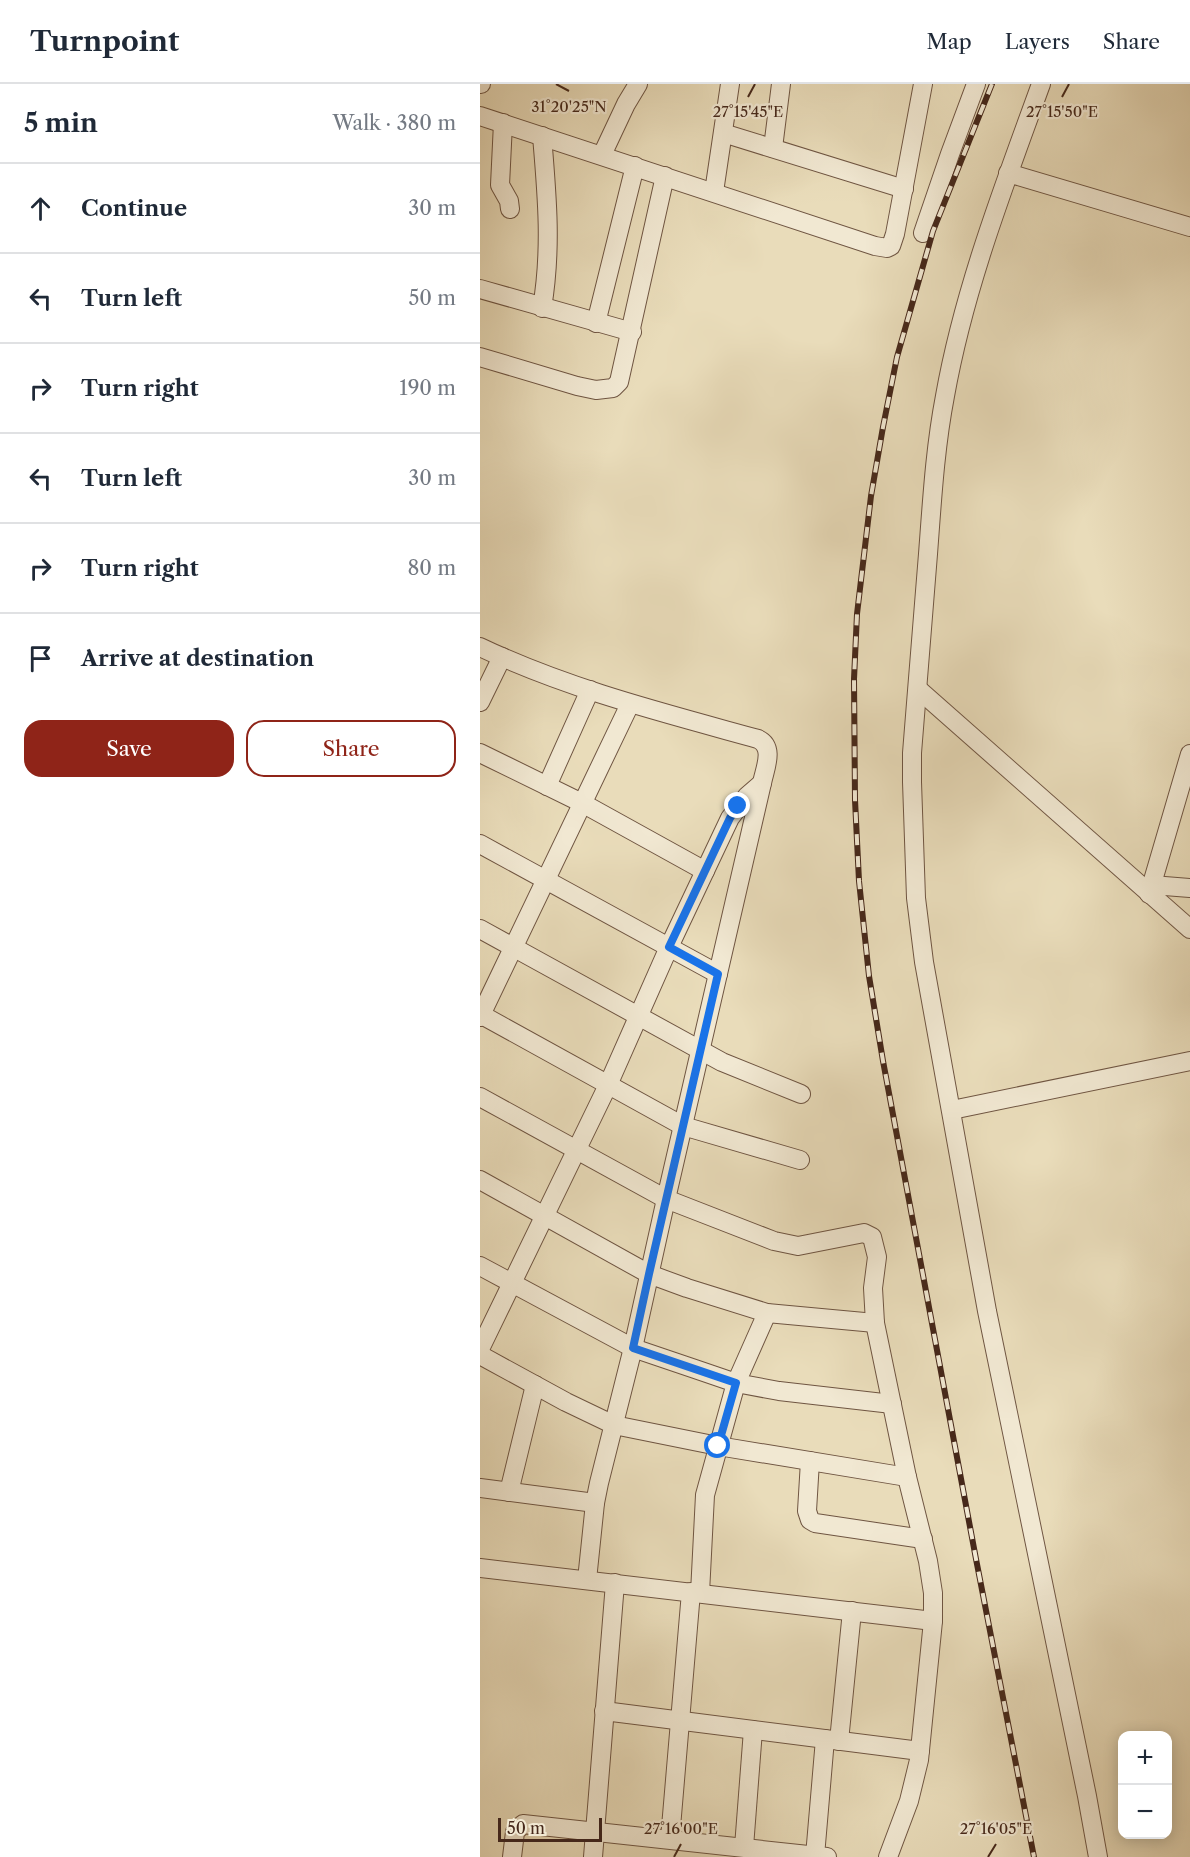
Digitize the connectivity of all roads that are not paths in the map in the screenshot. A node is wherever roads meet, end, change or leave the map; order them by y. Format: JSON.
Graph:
{"nodes":[{"id":1,"x":638,"y":84,"type":"edge"},
{"id":2,"x":730,"y":84,"type":"edge"},
{"id":3,"x":781,"y":84,"type":"edge"},
{"id":4,"x":923,"y":84,"type":"edge"},
{"id":5,"x":976,"y":84,"type":"edge"},
{"id":6,"x":1041,"y":84,"type":"edge"},
{"id":7,"x":480,"y":116,"type":"edge"},
{"id":8,"x":503,"y":123,"type":"junction"},
{"id":9,"x":723,"y":133,"type":"junction"},
{"id":10,"x":542,"y":136,"type":"junction"},
{"id":11,"x":773,"y":148,"type":"junction"},
{"id":12,"x":602,"y":155,"type":"junction"},
{"id":13,"x":635,"y":166,"type":"junction"},
{"id":14,"x":1008,"y":173,"type":"junction"},
{"id":15,"x":665,"y":176,"type":"junction"},
{"id":16,"x":904,"y":189,"type":"junction"},
{"id":17,"x":714,"y":192,"type":"junction"},
{"id":18,"x":510,"y":209,"type":"dead end"},
{"id":19,"x":1190,"y":227,"type":"edge"},
{"id":20,"x":923,"y":233,"type":"dead end"},
{"id":21,"x":480,"y":289,"type":"edge"},
{"id":22,"x":542,"y":308,"type":"junction"},
{"id":23,"x":596,"y":323,"type":"junction"},
{"id":24,"x":632,"y":332,"type":"junction"},
{"id":25,"x":480,"y":357,"type":"edge"},
{"id":26,"x":480,"y":647,"type":"edge"},
{"id":27,"x":502,"y":657,"type":"junction"},
{"id":28,"x":918,"y":689,"type":"junction"},
{"id":29,"x":590,"y":690,"type":"junction"},
{"id":30,"x":480,"y":702,"type":"edge"},
{"id":31,"x":630,"y":704,"type":"junction"},
{"id":32,"x":480,"y":753,"type":"edge"},
{"id":33,"x":1190,"y":754,"type":"edge"},
{"id":34,"x":762,"y":783,"type":"junction"},
{"id":35,"x":547,"y":786,"type":"junction"},
{"id":36,"x":582,"y":803,"type":"junction"},
{"id":37,"x":480,"y":844,"type":"edge"},
{"id":38,"x":705,"y":871,"type":"junction"},
{"id":39,"x":545,"y":880,"type":"junction"},
{"id":40,"x":1190,"y":888,"type":"edge"},
{"id":41,"x":1151,"y":889,"type":"junction"},
{"id":42,"x":480,"y":929,"type":"edge"},
{"id":43,"x":1190,"y":929,"type":"edge"},
{"id":44,"x":513,"y":947,"type":"junction"},
{"id":45,"x":669,"y":947,"type":"junction"},
{"id":46,"x":718,"y":974,"type":"junction"},
{"id":47,"x":480,"y":1015,"type":"edge"},
{"id":48,"x":639,"y":1016,"type":"junction"},
{"id":49,"x":700,"y":1051,"type":"junction"},
{"id":50,"x":1190,"y":1061,"type":"edge"},
{"id":51,"x":608,"y":1085,"type":"junction"},
{"id":52,"x":801,"y":1094,"type":"dead end"},
{"id":53,"x":480,"y":1097,"type":"edge"},
{"id":54,"x":952,"y":1110,"type":"junction"},
{"id":55,"x":683,"y":1126,"type":"junction"},
{"id":56,"x":576,"y":1150,"type":"junction"},
{"id":57,"x":800,"y":1160,"type":"dead end"},
{"id":58,"x":480,"y":1180,"type":"edge"},
{"id":59,"x":666,"y":1198,"type":"junction"},
{"id":60,"x":545,"y":1216,"type":"junction"},
{"id":61,"x":480,"y":1266,"type":"edge"},
{"id":62,"x":649,"y":1274,"type":"junction"},
{"id":63,"x":512,"y":1283,"type":"junction"},
{"id":64,"x":767,"y":1312,"type":"junction"},
{"id":65,"x":875,"y":1323,"type":"junction"},
{"id":66,"x":633,"y":1348,"type":"junction"},
{"id":67,"x":480,"y":1349,"type":"edge"},
{"id":68,"x":480,"y":1355,"type":"edge"},
{"id":69,"x":736,"y":1383,"type":"junction"},
{"id":70,"x":535,"y":1385,"type":"junction"},
{"id":71,"x":892,"y":1404,"type":"junction"},
{"id":72,"x":614,"y":1425,"type":"junction"},
{"id":73,"x":718,"y":1446,"type":"junction"},
{"id":74,"x":810,"y":1461,"type":"junction"},
{"id":75,"x":907,"y":1477,"type":"junction"},
{"id":76,"x":480,"y":1488,"type":"edge"},
{"id":77,"x":509,"y":1492,"type":"junction"},
{"id":78,"x":595,"y":1503,"type":"junction"},
{"id":79,"x":923,"y":1539,"type":"junction"},
{"id":80,"x":480,"y":1568,"type":"edge"},
{"id":81,"x":587,"y":1580,"type":"junction"},
{"id":82,"x":615,"y":1583,"type":"junction"},
{"id":83,"x":696,"y":1593,"type":"junction"},
{"id":84,"x":852,"y":1611,"type":"junction"},
{"id":85,"x":933,"y":1621,"type":"junction"},
{"id":86,"x":604,"y":1711,"type":"junction"},
{"id":87,"x":680,"y":1720,"type":"junction"},
{"id":88,"x":753,"y":1730,"type":"junction"},
{"id":89,"x":832,"y":1740,"type":"junction"},
{"id":90,"x":920,"y":1751,"type":"junction"},
{"id":91,"x":595,"y":1831,"type":"junction"},
{"id":92,"x":670,"y":1839,"type":"junction"},
{"id":93,"x":740,"y":1850,"type":"edge"},
{"id":94,"x":814,"y":1856,"type":"edge"},
{"id":95,"x":512,"y":1857,"type":"edge"},
{"id":96,"x":592,"y":1857,"type":"edge"},
{"id":97,"x":888,"y":1857,"type":"edge"},
{"id":98,"x":1098,"y":1857,"type":"edge"}],
"edges":[{"from":1,"to":12,"type":"street"},
{"from":2,"to":9,"type":"street"},
{"from":3,"to":11,"type":"street"},
{"from":4,"to":16,"type":"street"},
{"from":5,"to":20,"type":"street"},
{"from":6,"to":14,"type":"street"},
{"from":7,"to":8,"type":"street"},
{"from":8,"to":10,"type":"street"},
{"from":8,"to":18,"type":"street"},
{"from":9,"to":11,"type":"street"},
{"from":9,"to":17,"type":"street"},
{"from":10,"to":12,"type":"street"},
{"from":10,"to":22,"type":"street"},
{"from":11,"to":16,"type":"street"},
{"from":12,"to":13,"type":"street"},
{"from":13,"to":15,"type":"street"},
{"from":13,"to":23,"type":"street"},
{"from":14,"to":19,"type":"street"},
{"from":14,"to":28,"type":"street"},
{"from":15,"to":17,"type":"street"},
{"from":15,"to":24,"type":"street"},
{"from":16,"to":17,"type":"street"},
{"from":21,"to":22,"type":"street"},
{"from":22,"to":23,"type":"street"},
{"from":23,"to":24,"type":"street"},
{"from":24,"to":25,"type":"street"},
{"from":26,"to":27,"type":"street"},
{"from":27,"to":29,"type":"street"},
{"from":27,"to":30,"type":"street"},
{"from":28,"to":41,"type":"street"},
{"from":28,"to":54,"type":"street"},
{"from":29,"to":31,"type":"street"},
{"from":29,"to":35,"type":"street"},
{"from":31,"to":34,"type":"street"},
{"from":31,"to":36,"type":"street"},
{"from":32,"to":35,"type":"street"},
{"from":33,"to":41,"type":"street"},
{"from":34,"to":38,"type":"street"},
{"from":34,"to":46,"type":"street"},
{"from":35,"to":36,"type":"street"},
{"from":36,"to":38,"type":"street"},
{"from":36,"to":39,"type":"street"},
{"from":37,"to":39,"type":"street"},
{"from":38,"to":45,"type":"street"},
{"from":39,"to":44,"type":"street"},
{"from":39,"to":45,"type":"street"},
{"from":40,"to":41,"type":"street"},
{"from":41,"to":43,"type":"street"},
{"from":42,"to":44,"type":"street"},
{"from":44,"to":47,"type":"street"},
{"from":44,"to":48,"type":"street"},
{"from":45,"to":46,"type":"street"},
{"from":45,"to":48,"type":"street"},
{"from":46,"to":49,"type":"street"},
{"from":47,"to":51,"type":"street"},
{"from":48,"to":49,"type":"street"},
{"from":48,"to":51,"type":"street"},
{"from":49,"to":52,"type":"street"},
{"from":49,"to":55,"type":"street"},
{"from":50,"to":54,"type":"street"},
{"from":51,"to":55,"type":"street"},
{"from":51,"to":56,"type":"street"},
{"from":53,"to":56,"type":"street"},
{"from":54,"to":98,"type":"street"},
{"from":55,"to":57,"type":"street"},
{"from":55,"to":59,"type":"street"},
{"from":56,"to":59,"type":"street"},
{"from":56,"to":60,"type":"street"},
{"from":58,"to":60,"type":"street"},
{"from":59,"to":62,"type":"street"},
{"from":59,"to":65,"type":"street"},
{"from":60,"to":62,"type":"street"},
{"from":60,"to":63,"type":"street"},
{"from":61,"to":63,"type":"street"},
{"from":62,"to":64,"type":"street"},
{"from":62,"to":66,"type":"street"},
{"from":63,"to":66,"type":"street"},
{"from":63,"to":67,"type":"street"},
{"from":64,"to":65,"type":"street"},
{"from":64,"to":69,"type":"street"},
{"from":65,"to":71,"type":"street"},
{"from":66,"to":69,"type":"street"},
{"from":66,"to":72,"type":"street"},
{"from":68,"to":70,"type":"street"},
{"from":69,"to":71,"type":"street"},
{"from":69,"to":73,"type":"street"},
{"from":70,"to":72,"type":"street"},
{"from":70,"to":77,"type":"street"},
{"from":71,"to":75,"type":"street"},
{"from":72,"to":73,"type":"street"},
{"from":72,"to":78,"type":"street"},
{"from":73,"to":74,"type":"street"},
{"from":73,"to":83,"type":"street"},
{"from":74,"to":75,"type":"street"},
{"from":74,"to":79,"type":"street"},
{"from":75,"to":79,"type":"street"},
{"from":76,"to":77,"type":"street"},
{"from":77,"to":78,"type":"street"},
{"from":78,"to":81,"type":"street"},
{"from":79,"to":85,"type":"street"},
{"from":80,"to":81,"type":"street"},
{"from":81,"to":82,"type":"street"},
{"from":82,"to":83,"type":"street"},
{"from":82,"to":86,"type":"street"},
{"from":83,"to":84,"type":"street"},
{"from":83,"to":87,"type":"street"},
{"from":84,"to":85,"type":"street"},
{"from":84,"to":89,"type":"street"},
{"from":85,"to":90,"type":"street"},
{"from":86,"to":87,"type":"street"},
{"from":86,"to":91,"type":"street"},
{"from":87,"to":88,"type":"street"},
{"from":87,"to":92,"type":"street"},
{"from":88,"to":89,"type":"street"},
{"from":88,"to":93,"type":"street"},
{"from":89,"to":90,"type":"street"},
{"from":89,"to":94,"type":"street"},
{"from":90,"to":97,"type":"street"},
{"from":91,"to":92,"type":"street"},
{"from":91,"to":95,"type":"street"},
{"from":91,"to":96,"type":"street"},
{"from":92,"to":93,"type":"street"},
{"from":93,"to":94,"type":"street"}]}
